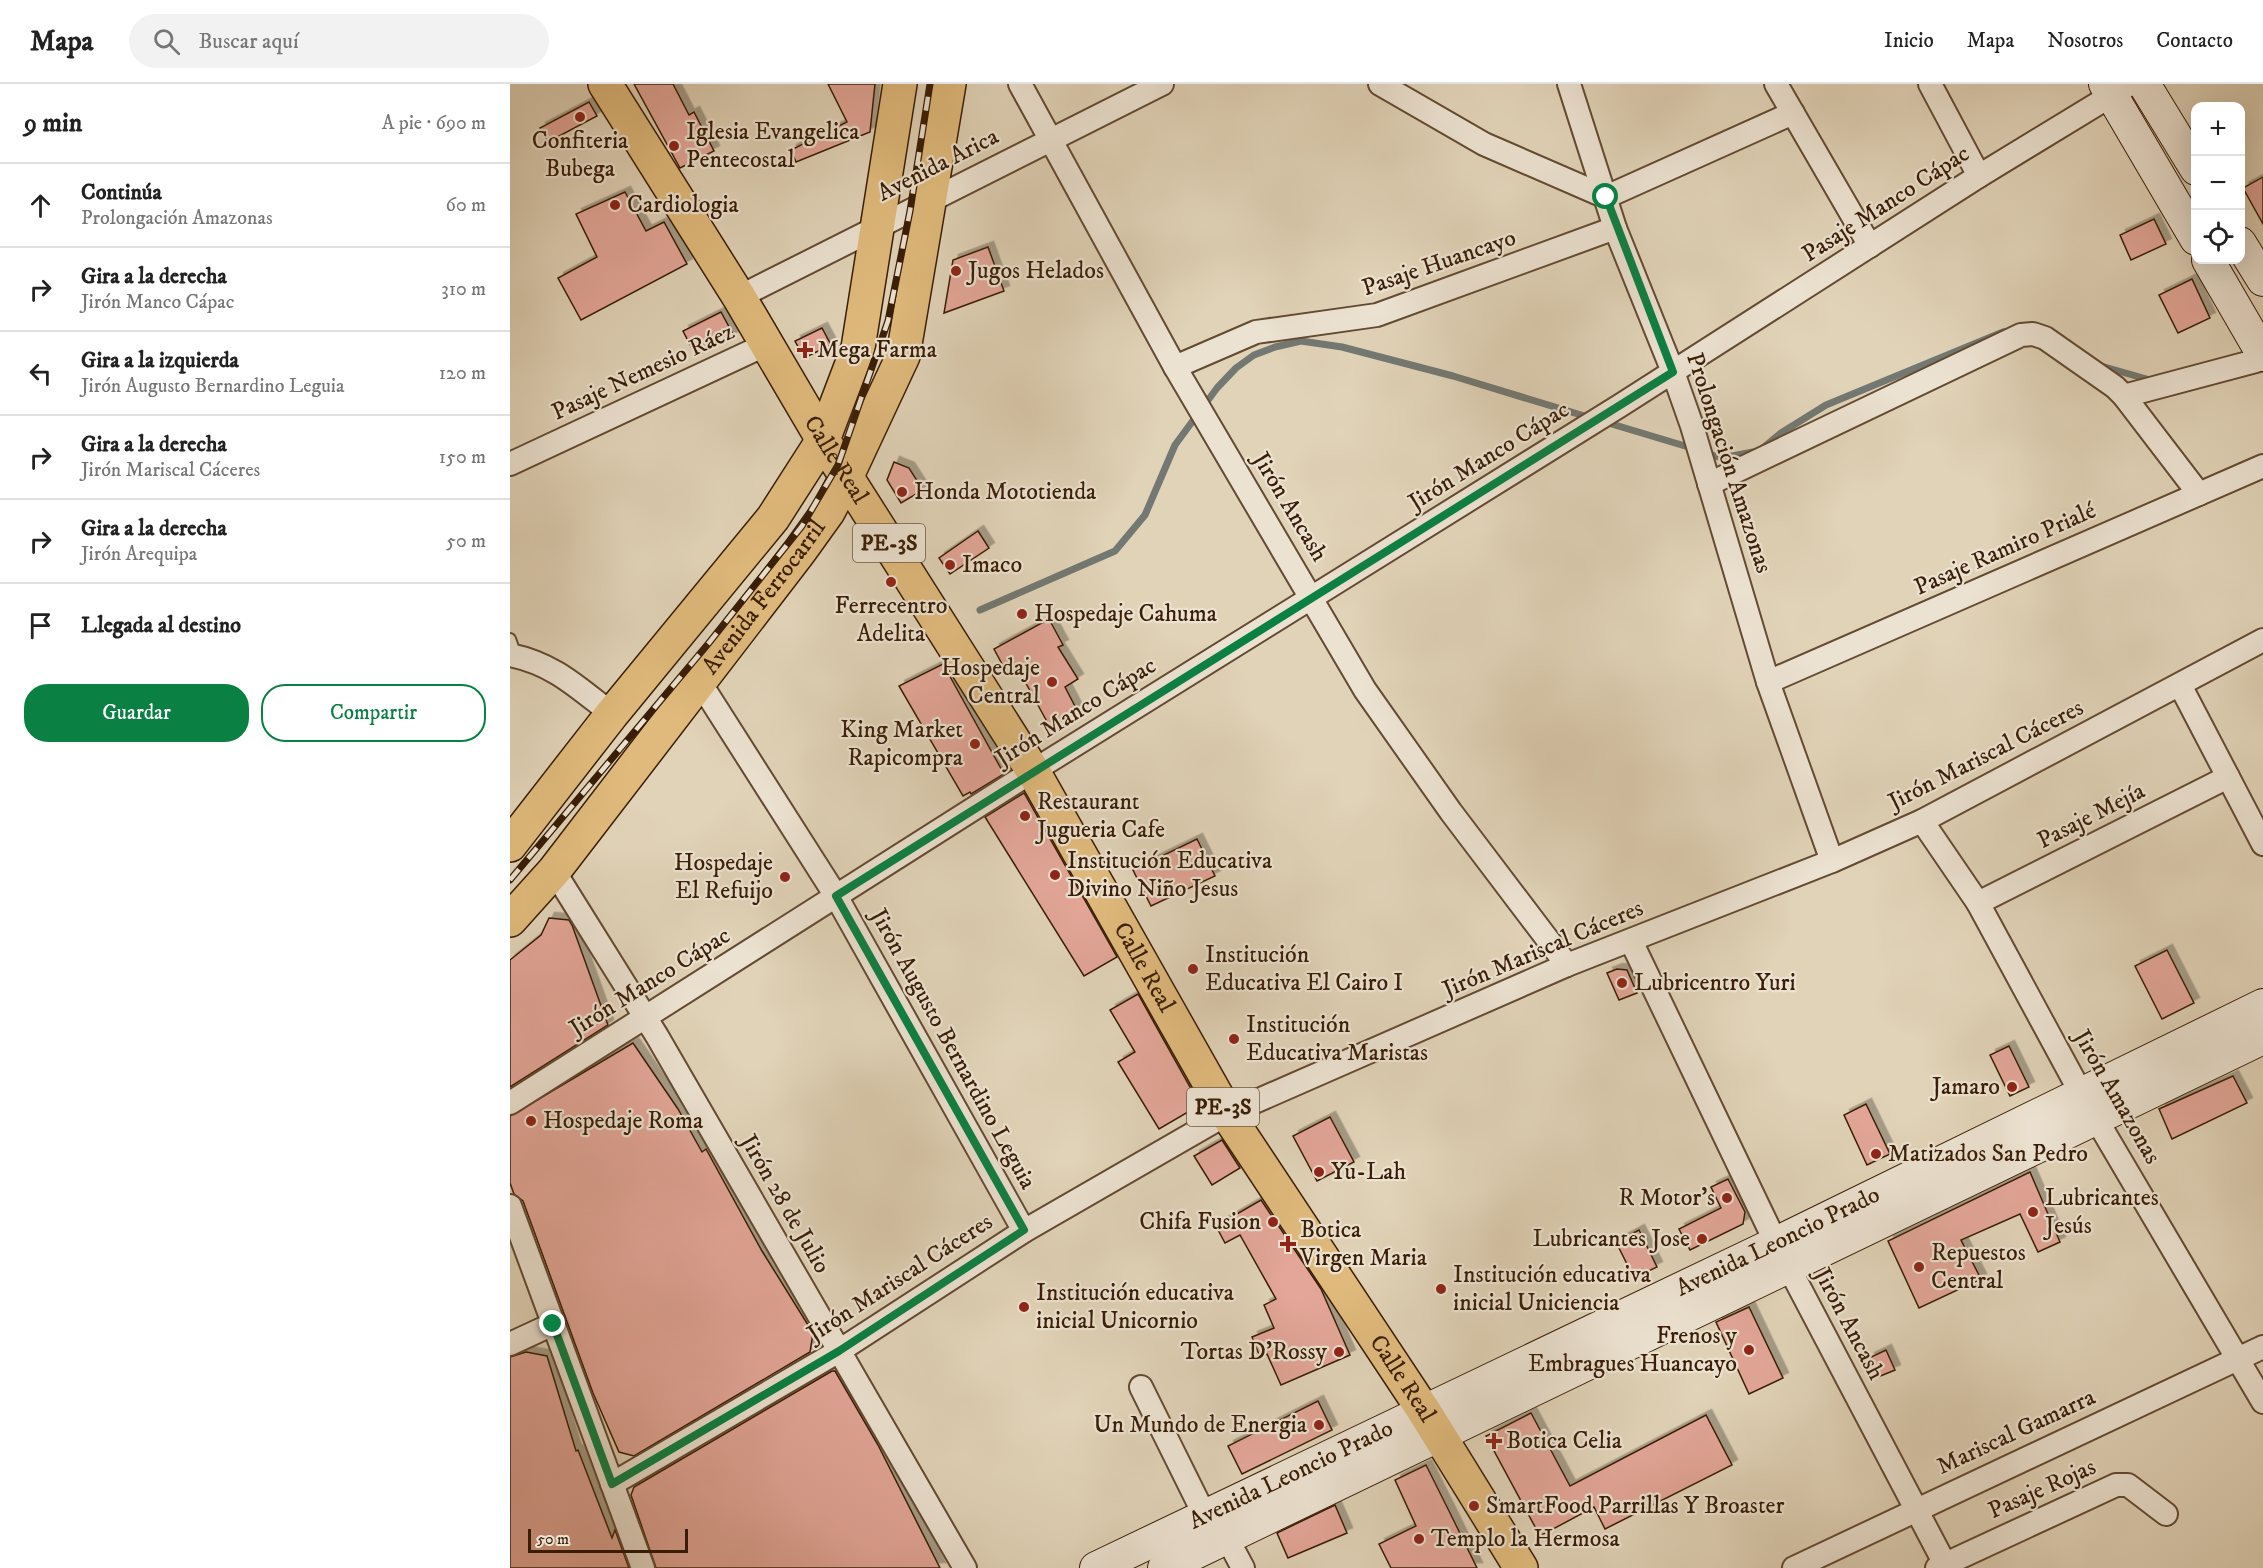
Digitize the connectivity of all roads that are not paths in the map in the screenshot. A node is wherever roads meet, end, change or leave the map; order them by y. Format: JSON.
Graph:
{"nodes":[{"id":1,"x":605,"y":84,"type":"edge"},
{"id":2,"x":900,"y":84,"type":"edge"},
{"id":3,"x":949,"y":84,"type":"edge"},
{"id":4,"x":1020,"y":84,"type":"edge"},
{"id":5,"x":1162,"y":84,"type":"edge"},
{"id":6,"x":1380,"y":84,"type":"edge"},
{"id":7,"x":1569,"y":84,"type":"edge"},
{"id":8,"x":1776,"y":84,"type":"edge"},
{"id":9,"x":1930,"y":84,"type":"edge"},
{"id":10,"x":2144,"y":84,"type":"edge"},
{"id":11,"x":2115,"y":88,"type":"edge"},
{"id":12,"x":1793,"y":113,"type":"junction"},
{"id":13,"x":1048,"y":140,"type":"junction"},
{"id":14,"x":2191,"y":161,"type":"edge"},
{"id":15,"x":1979,"y":176,"type":"junction"},
{"id":16,"x":1606,"y":197,"type":"junction"},
{"id":17,"x":930,"y":200,"type":"junction"},
{"id":18,"x":879,"y":225,"type":"junction"},
{"id":19,"x":1616,"y":228,"type":"junction"},
{"id":20,"x":2191,"y":230,"type":"edge"},
{"id":21,"x":1870,"y":246,"type":"junction"},
{"id":22,"x":2245,"y":250,"type":"edge"},
{"id":23,"x":2210,"y":264,"type":"edge"},
{"id":24,"x":2263,"y":280,"type":"edge"},
{"id":25,"x":739,"y":297,"type":"junction"},
{"id":26,"x":767,"y":344,"type":"junction"},
{"id":27,"x":2262,"y":354,"type":"edge"},
{"id":28,"x":1175,"y":367,"type":"junction"},
{"id":29,"x":1673,"y":372,"type":"junction"},
{"id":30,"x":2124,"y":396,"type":"junction"},
{"id":31,"x":823,"y":440,"type":"junction"},
{"id":32,"x":510,"y":464,"type":"edge"},
{"id":33,"x":2263,"y":466,"type":"edge"},
{"id":34,"x":846,"y":478,"type":"junction"},
{"id":35,"x":1708,"y":481,"type":"junction"},
{"id":36,"x":2199,"y":494,"type":"junction"},
{"id":37,"x":1312,"y":598,"type":"junction"},
{"id":38,"x":2263,"y":640,"type":"edge"},
{"id":39,"x":512,"y":650,"type":"edge"},
{"id":40,"x":699,"y":681,"type":"junction"},
{"id":41,"x":1768,"y":682,"type":"junction"},
{"id":42,"x":2180,"y":685,"type":"junction"},
{"id":43,"x":612,"y":714,"type":"junction"},
{"id":44,"x":1033,"y":771,"type":"junction"},
{"id":45,"x":2228,"y":777,"type":"junction"},
{"id":46,"x":1922,"y":821,"type":"junction"},
{"id":47,"x":510,"y":844,"type":"edge"},
{"id":48,"x":2263,"y":844,"type":"edge"},
{"id":49,"x":1832,"y":861,"type":"junction"},
{"id":50,"x":554,"y":871,"type":"junction"},
{"id":51,"x":836,"y":896,"type":"junction"},
{"id":52,"x":1978,"y":903,"type":"junction"},
{"id":53,"x":510,"y":920,"type":"edge"},
{"id":54,"x":1631,"y":940,"type":"junction"},
{"id":55,"x":1567,"y":965,"type":"junction"},
{"id":56,"x":2263,"y":1005,"type":"edge"},
{"id":57,"x":646,"y":1017,"type":"junction"},
{"id":58,"x":2263,"y":1038,"type":"edge"},
{"id":59,"x":510,"y":1103,"type":"edge"},
{"id":60,"x":2090,"y":1107,"type":"junction"},
{"id":61,"x":1227,"y":1114,"type":"junction"},
{"id":62,"x":510,"y":1206,"type":"edge"},
{"id":63,"x":1024,"y":1230,"type":"junction"},
{"id":64,"x":1783,"y":1256,"type":"junction"},
{"id":65,"x":553,"y":1324,"type":"junction"},
{"id":66,"x":510,"y":1344,"type":"edge"},
{"id":67,"x":2263,"y":1347,"type":"edge"},
{"id":68,"x":839,"y":1351,"type":"junction"},
{"id":69,"x":2239,"y":1359,"type":"junction"},
{"id":70,"x":1141,"y":1387,"type":"dead end"},
{"id":71,"x":2263,"y":1402,"type":"edge"},
{"id":72,"x":1431,"y":1423,"type":"junction"},
{"id":73,"x":612,"y":1484,"type":"junction"},
{"id":74,"x":1916,"y":1509,"type":"junction"},
{"id":75,"x":2166,"y":1514,"type":"dead end"},
{"id":76,"x":1205,"y":1516,"type":"junction"},
{"id":77,"x":1227,"y":1538,"type":"junction"},
{"id":78,"x":1943,"y":1567,"type":"edge"},
{"id":79,"x":643,"y":1568,"type":"edge"},
{"id":80,"x":965,"y":1568,"type":"edge"},
{"id":81,"x":1096,"y":1568,"type":"edge"},
{"id":82,"x":1164,"y":1568,"type":"edge"},
{"id":83,"x":1243,"y":1568,"type":"edge"},
{"id":84,"x":1521,"y":1568,"type":"edge"},
{"id":85,"x":1794,"y":1568,"type":"edge"}],
"edges":[{"from":1,"to":25,"type":"main road","name":"Calle Real","number":"PE-3S"},
{"from":2,"to":18,"type":"main road","name":"Avenida Ferrocarril"},
{"from":3,"to":17,"type":"main road","name":"Avenida Ferrocarril"},
{"from":4,"to":13,"type":"street","name":"Jirón Ancash"},
{"from":5,"to":13,"type":"street","name":"Avenida Arica"},
{"from":6,"to":16,"type":"street"},
{"from":7,"to":16,"type":"street","name":"Prolongación Amazonas"},
{"from":8,"to":12,"type":"street"},
{"from":9,"to":15,"type":"street"},
{"from":10,"to":14,"type":"street"},
{"from":11,"to":15,"type":"street","name":"Pasaje Manco Cápac"},
{"from":11,"to":20,"type":"street"},
{"from":12,"to":16,"type":"street"},
{"from":12,"to":21,"type":"street"},
{"from":13,"to":17,"type":"street","name":"Avenida Arica"},
{"from":13,"to":28,"type":"street","name":"Jirón Ancash"},
{"from":15,"to":21,"type":"street","name":"Pasaje Manco Cápac"},
{"from":16,"to":19,"type":"street","name":"Prolongación Amazonas"},
{"from":17,"to":18,"type":"street","name":"Avenida Arica"},
{"from":17,"to":34,"type":"main road","name":"Avenida Ferrocarril"},
{"from":18,"to":25,"type":"street","name":"Avenida Arica"},
{"from":18,"to":31,"type":"main road","name":"Avenida Ferrocarril"},
{"from":19,"to":28,"type":"street","name":"Pasaje Huancayo"},
{"from":19,"to":29,"type":"street","name":"Prolongación Amazonas"},
{"from":21,"to":29,"type":"street","name":"Pasaje Manco Cápac"},
{"from":22,"to":24,"type":"street"},
{"from":23,"to":27,"type":"street"},
{"from":25,"to":26,"type":"main road","name":"Calle Real","number":"PE-3S"},
{"from":26,"to":31,"type":"main road","name":"Calle Real","number":"PE-3S"},
{"from":26,"to":32,"type":"street","name":"Pasaje Nemesio Ráez"},
{"from":27,"to":30,"type":"street"},
{"from":28,"to":37,"type":"street","name":"Jirón Ancash"},
{"from":29,"to":35,"type":"street","name":"Prolongación Amazonas"},
{"from":29,"to":37,"type":"street","name":"Jirón Manco Cápac"},
{"from":30,"to":35,"type":"street"},
{"from":30,"to":36,"type":"street"},
{"from":31,"to":34,"type":"main road","name":"Calle Real","number":"PE-3S"},
{"from":31,"to":43,"type":"main road","name":"Avenida Ferrocarril"},
{"from":33,"to":36,"type":"street","name":"Pasaje Ramiro Prialé"},
{"from":34,"to":40,"type":"main road","name":"Avenida Ferrocarril"},
{"from":34,"to":44,"type":"main road","name":"Calle Real","number":"PE-3S"},
{"from":35,"to":41,"type":"street","name":"Prolongación Amazonas"},
{"from":36,"to":41,"type":"street","name":"Pasaje Ramiro Prialé"},
{"from":37,"to":44,"type":"street","name":"Jirón Manco Cápac"},
{"from":37,"to":55,"type":"street","name":"Jirón Ancash"},
{"from":38,"to":42,"type":"street","name":"Jirón Mariscal Cáceres"},
{"from":39,"to":43,"type":"street"},
{"from":40,"to":50,"type":"main road","name":"Avenida Ferrocarril"},
{"from":40,"to":51,"type":"street","name":"Jirón Augusto Bernardino Leguia"},
{"from":41,"to":49,"type":"street","name":"Prolongación Amazonas"},
{"from":42,"to":45,"type":"street"},
{"from":42,"to":46,"type":"street","name":"Jirón Mariscal Cáceres"},
{"from":43,"to":47,"type":"main road","name":"Avenida Ferrocarril"},
{"from":44,"to":51,"type":"street","name":"Jirón Manco Cápac"},
{"from":44,"to":61,"type":"main road","name":"Calle Real","number":"PE-3S"},
{"from":45,"to":48,"type":"street"},
{"from":45,"to":52,"type":"street","name":"Pasaje Mejía"},
{"from":46,"to":49,"type":"street","name":"Jirón Mariscal Cáceres"},
{"from":46,"to":52,"type":"street","name":"Jirón Amazonas"},
{"from":49,"to":54,"type":"street","name":"Jirón Mariscal Cáceres"},
{"from":50,"to":53,"type":"main road","name":"Avenida Ferrocarril"},
{"from":50,"to":57,"type":"street","name":"Jirón 28 de Julio"},
{"from":51,"to":57,"type":"street","name":"Jirón Manco Cápac"},
{"from":51,"to":63,"type":"street","name":"Jirón Augusto Bernardino Leguia"},
{"from":52,"to":60,"type":"street","name":"Jirón Amazonas"},
{"from":54,"to":55,"type":"street","name":"Jirón Mariscal Cáceres"},
{"from":54,"to":64,"type":"street","name":"Jirón Ancash"},
{"from":55,"to":61,"type":"street","name":"Jirón Mariscal Cáceres"},
{"from":56,"to":60,"type":"street","name":"Avenida Leoncio Prado"},
{"from":57,"to":59,"type":"street","name":"Jirón Manco Cápac"},
{"from":57,"to":68,"type":"street","name":"Jirón 28 de Julio"},
{"from":58,"to":60,"type":"street","name":"Avenida Leoncio Prado"},
{"from":60,"to":64,"type":"street","name":"Avenida Leoncio Prado"},
{"from":60,"to":69,"type":"street","name":"Jirón Amazonas"},
{"from":61,"to":63,"type":"street","name":"Jirón Mariscal Cáceres"},
{"from":61,"to":72,"type":"main road","name":"Calle Real","number":"PE-3S"},
{"from":62,"to":65,"type":"street"},
{"from":63,"to":68,"type":"street","name":"Jirón Mariscal Cáceres"},
{"from":64,"to":72,"type":"street","name":"Avenida Leoncio Prado"},
{"from":64,"to":74,"type":"street","name":"Jirón Ancash"},
{"from":65,"to":66,"type":"street"},
{"from":65,"to":73,"type":"street"},
{"from":67,"to":69,"type":"street","name":"Mariscal Gamarra"},
{"from":68,"to":73,"type":"street","name":"Jirón Mariscal Cáceres"},
{"from":68,"to":80,"type":"street","name":"Jirón 28 de Julio"},
{"from":69,"to":71,"type":"street","name":"Jirón Amazonas"},
{"from":69,"to":74,"type":"street","name":"Mariscal Gamarra"},
{"from":70,"to":76,"type":"street"},
{"from":72,"to":76,"type":"street","name":"Avenida Leoncio Prado"},
{"from":72,"to":77,"type":"street","name":"Avenida Leoncio Prado"},
{"from":72,"to":84,"type":"main road","name":"Calle Real","number":"PE-3S"},
{"from":73,"to":79,"type":"street"},
{"from":74,"to":78,"type":"street","name":"Jirón Ancash"},
{"from":74,"to":85,"type":"street","name":"Mariscal Gamarra"},
{"from":75,"to":78,"type":"street","name":"Pasaje Rojas"},
{"from":76,"to":77,"type":"street"},
{"from":76,"to":81,"type":"street","name":"Avenida Leoncio Prado"},
{"from":77,"to":82,"type":"street","name":"Avenida Leoncio Prado"},
{"from":77,"to":83,"type":"street"}]}
